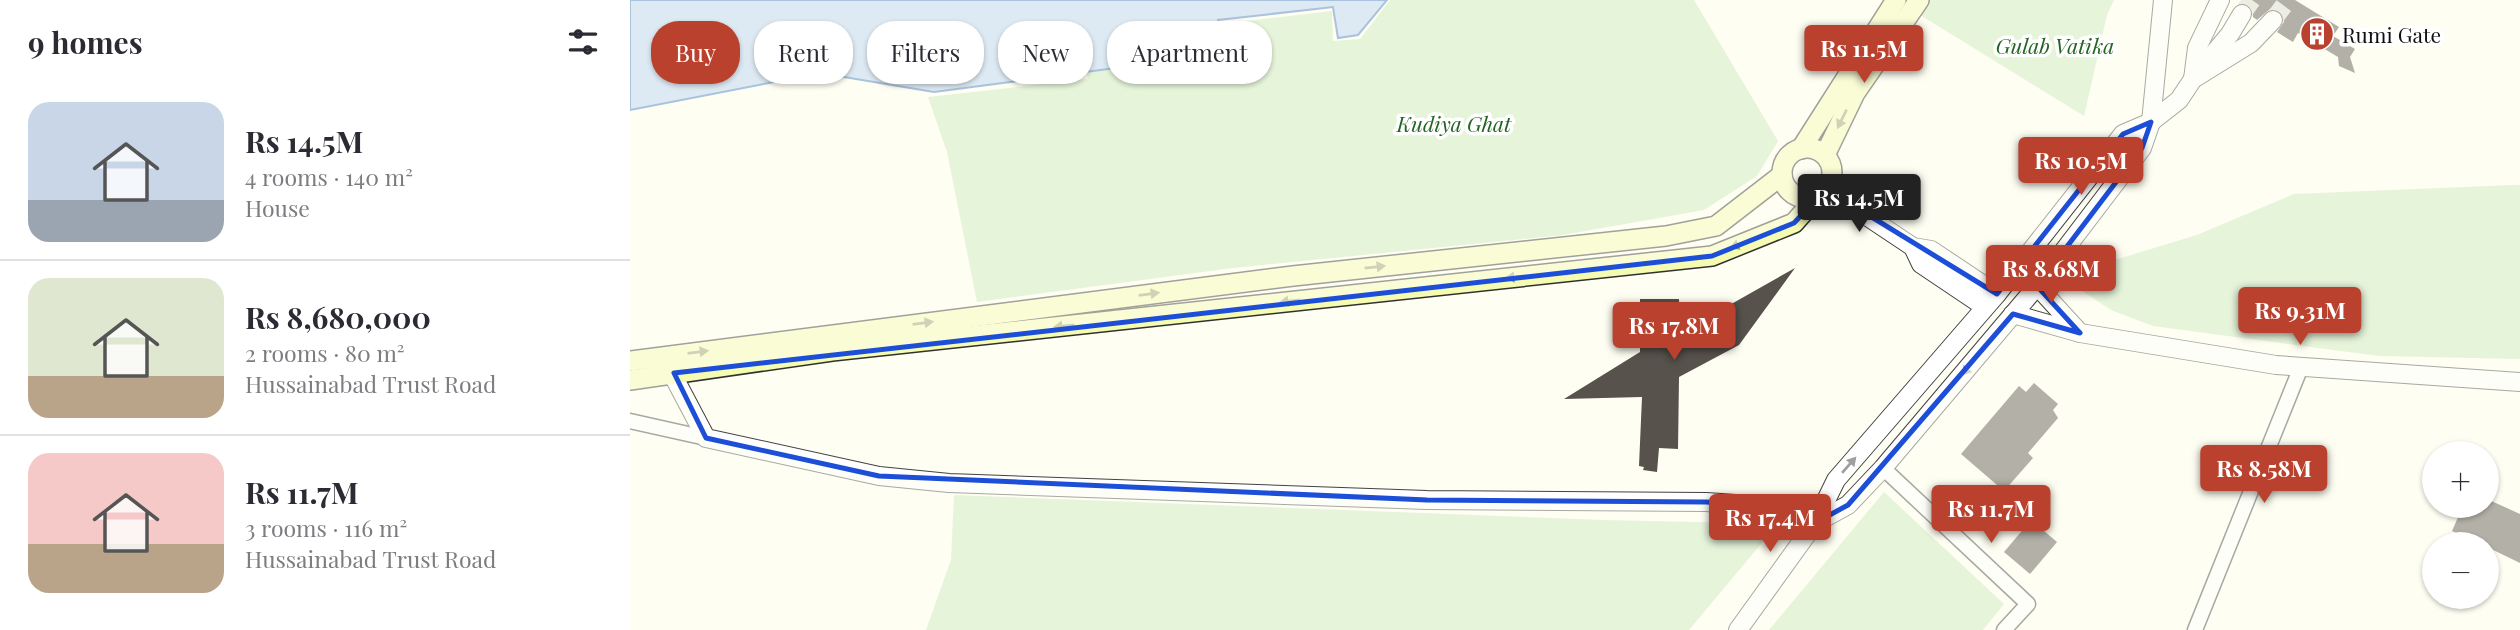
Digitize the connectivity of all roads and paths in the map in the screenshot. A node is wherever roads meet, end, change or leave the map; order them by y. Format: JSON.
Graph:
{"nodes":[{"id":1,"x":1896,"y":0,"type":"edge"},
{"id":2,"x":1919,"y":0,"type":"edge"},
{"id":3,"x":2163,"y":0,"type":"edge"},
{"id":4,"x":2220,"y":0,"type":"edge"},
{"id":5,"x":2242,"y":14,"type":"tunnel mouth"},
{"id":6,"x":2273,"y":20,"type":"tunnel mouth"},
{"id":7,"x":2193,"y":79,"type":"junction"},
{"id":8,"x":2151,"y":122,"type":"junction"},
{"id":9,"x":1801,"y":149,"type":"junction"},
{"id":10,"x":1825,"y":155,"type":"junction"},
{"id":11,"x":1782,"y":174,"type":"junction"},
{"id":12,"x":1822,"y":193,"type":"junction"},
{"id":13,"x":2037,"y":286,"type":"junction"},
{"id":14,"x":1991,"y":301,"type":"junction"},
{"id":15,"x":2013,"y":314,"type":"junction"},
{"id":16,"x":2080,"y":333,"type":"junction"},
{"id":17,"x":662,"y":356,"type":"junction"},
{"id":18,"x":630,"y":361,"type":"edge"},
{"id":19,"x":2301,"y":367,"type":"junction"},
{"id":20,"x":674,"y":373,"type":"junction"},
{"id":21,"x":630,"y":380,"type":"edge"},
{"id":22,"x":2517,"y":383,"type":"edge"},
{"id":23,"x":630,"y":421,"type":"edge"},
{"id":24,"x":706,"y":438,"type":"junction"},
{"id":25,"x":1883,"y":468,"type":"junction"},
{"id":26,"x":1815,"y":523,"type":"junction"},
{"id":27,"x":1738,"y":630,"type":"edge"},
{"id":28,"x":2004,"y":630,"type":"edge"},
{"id":29,"x":2195,"y":630,"type":"edge"}],
"edges":[{"from":1,"to":9,"type":"main road"},
{"from":2,"to":10,"type":"main road","one_way":true},
{"from":3,"to":8,"type":"street"},
{"from":4,"to":7,"type":"street"},
{"from":5,"to":7,"type":"street"},
{"from":6,"to":7,"type":"street"},
{"from":7,"to":8,"type":"street"},
{"from":8,"to":13,"type":"street"},
{"from":8,"to":14,"type":"street"},
{"from":9,"to":10,"type":"main road"},
{"from":9,"to":11,"type":"main road"},
{"from":10,"to":12,"type":"main road"},
{"from":11,"to":12,"type":"main road"},
{"from":17,"to":11,"type":"main road","one_way":true},
{"from":12,"to":14,"type":"street"},
{"from":12,"to":20,"type":"main road","one_way":true},
{"from":13,"to":15,"type":"street"},
{"from":13,"to":16,"type":"street"},
{"from":26,"to":14,"type":"street","one_way":true},
{"from":15,"to":16,"type":"street"},
{"from":15,"to":25,"type":"street","one_way":true},
{"from":16,"to":19,"type":"street"},
{"from":17,"to":18,"type":"main road"},
{"from":17,"to":20,"type":"street"},
{"from":19,"to":22,"type":"street"},
{"from":19,"to":29,"type":"street"},
{"from":20,"to":21,"type":"main road"},
{"from":20,"to":24,"type":"street"},
{"from":23,"to":24,"type":"street"},
{"from":24,"to":26,"type":"street"},
{"from":25,"to":26,"type":"street"},
{"from":25,"to":28,"type":"street"},
{"from":26,"to":27,"type":"street"}]}
